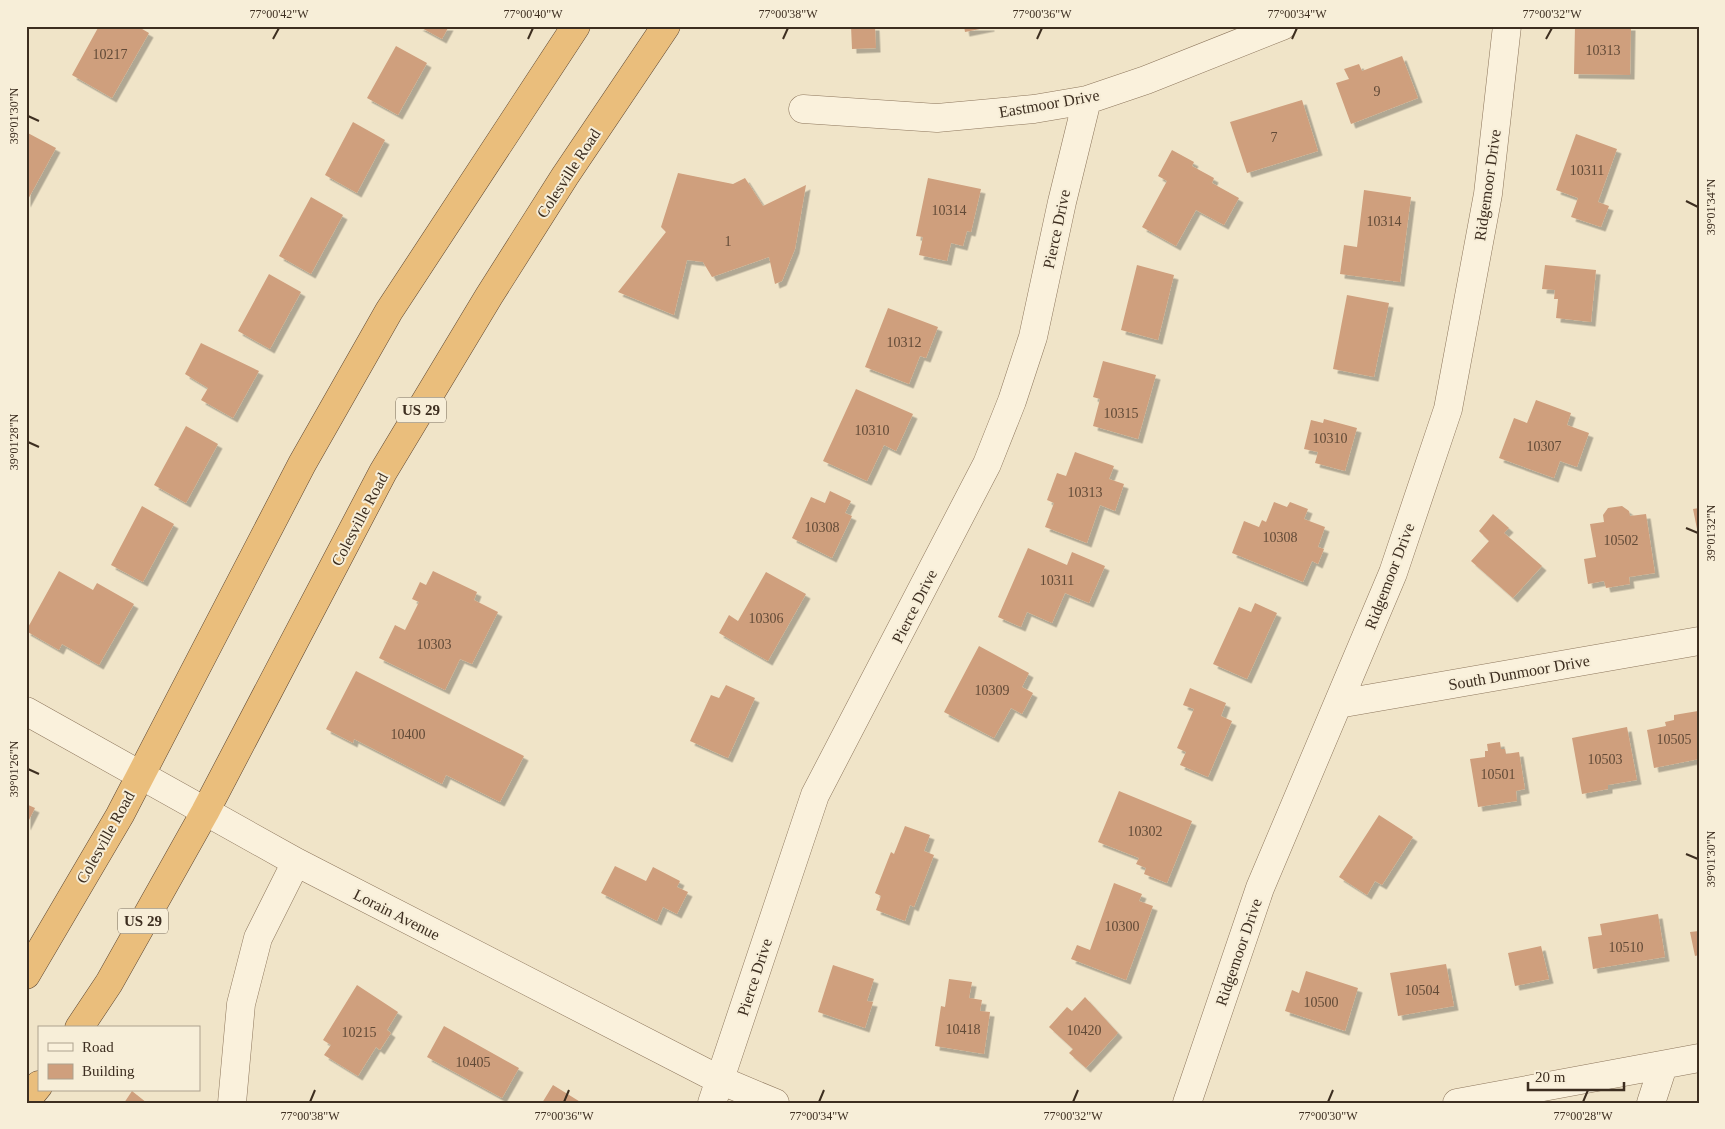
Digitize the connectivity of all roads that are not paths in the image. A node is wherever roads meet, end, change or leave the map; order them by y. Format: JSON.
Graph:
{"nodes":[{"id":1,"x":576,"y":26,"type":"edge"},
{"id":2,"x":666,"y":26,"type":"edge"},
{"id":3,"x":1282,"y":26,"type":"edge"},
{"id":4,"x":1507,"y":26,"type":"edge"},
{"id":5,"x":1088,"y":100,"type":"junction"},
{"id":6,"x":803,"y":109,"type":"dead end"},
{"id":7,"x":1699,"y":641,"type":"edge"},
{"id":8,"x":1338,"y":704,"type":"junction"},
{"id":9,"x":26,"y":711,"type":"edge"},
{"id":10,"x":139,"y":775,"type":"junction"},
{"id":11,"x":205,"y":812,"type":"junction"},
{"id":12,"x":296,"y":862,"type":"junction"},
{"id":13,"x":26,"y":975,"type":"edge"},
{"id":14,"x":80,"y":1026,"type":"edge"},
{"id":15,"x":1699,"y":1058,"type":"edge"},
{"id":16,"x":1663,"y":1066,"type":"junction"},
{"id":17,"x":38,"y":1086,"type":"edge"},
{"id":18,"x":716,"y":1092,"type":"edge"},
{"id":19,"x":26,"y":1101,"type":"edge"},
{"id":20,"x":232,"y":1103,"type":"edge"},
{"id":21,"x":775,"y":1103,"type":"edge"},
{"id":22,"x":1187,"y":1103,"type":"edge"},
{"id":23,"x":1457,"y":1103,"type":"edge"},
{"id":24,"x":1651,"y":1103,"type":"edge"}],
"edges":[{"from":1,"to":10,"type":"highway","name":"Colesville Road"},
{"from":2,"to":11,"type":"highway","name":"Colesville Road","number":"US 29"},
{"from":3,"to":5,"type":"street","name":"Eastmoor Drive"},
{"from":4,"to":8,"type":"street","name":"Ridgemoor Drive"},
{"from":5,"to":6,"type":"street","name":"Eastmoor Drive"},
{"from":5,"to":18,"type":"street","name":"Pierce Drive"},
{"from":7,"to":8,"type":"street","name":"South Dunmoor Drive"},
{"from":8,"to":22,"type":"street","name":"Ridgemoor Drive"},
{"from":9,"to":10,"type":"street","name":"Lorain Avenue"},
{"from":10,"to":11,"type":"street","name":"Lorain Avenue"},
{"from":10,"to":13,"type":"highway","name":"Colesville Road"},
{"from":11,"to":12,"type":"street","name":"Lorain Avenue"},
{"from":11,"to":14,"type":"highway","name":"Colesville Road","number":"US 29"},
{"from":12,"to":18,"type":"street","name":"Lorain Avenue"},
{"from":12,"to":20,"type":"street"},
{"from":15,"to":16,"type":"street"},
{"from":16,"to":23,"type":"street"},
{"from":16,"to":24,"type":"street"},
{"from":17,"to":19,"type":"highway"},
{"from":18,"to":21,"type":"street","name":"Lorain Avenue"}]}
